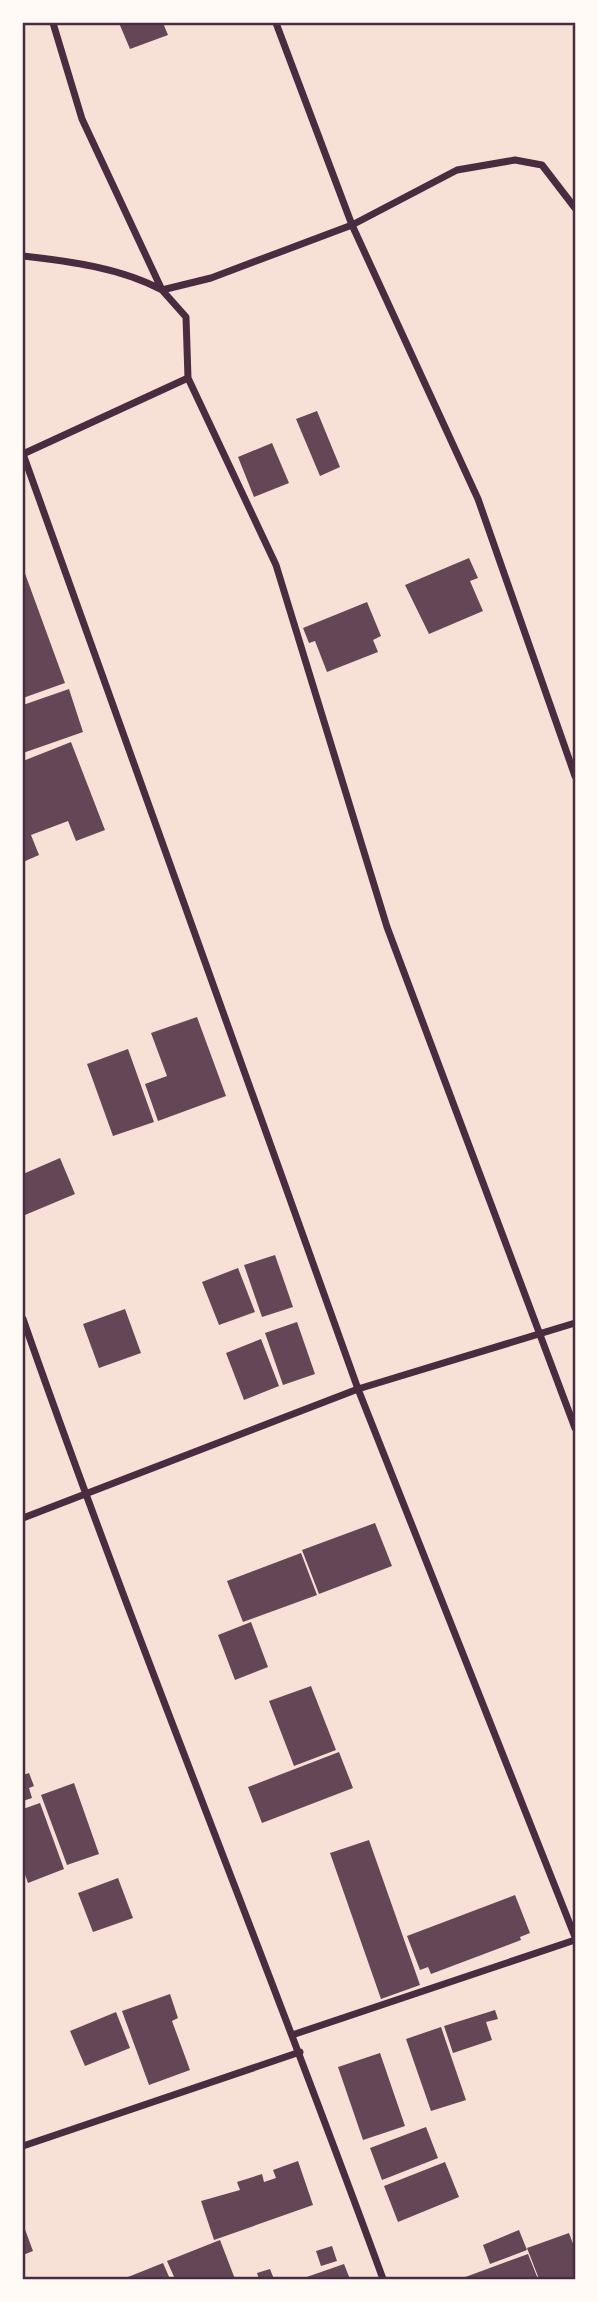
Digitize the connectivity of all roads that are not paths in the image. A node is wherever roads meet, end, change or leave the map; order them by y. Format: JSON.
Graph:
{"nodes":[{"id":1,"x":53,"y":23,"type":"edge"},
{"id":2,"x":276,"y":23,"type":"edge"},
{"id":3,"x":575,"y":208,"type":"edge"},
{"id":4,"x":352,"y":225,"type":"junction"},
{"id":5,"x":23,"y":256,"type":"edge"},
{"id":6,"x":162,"y":289,"type":"junction"},
{"id":7,"x":188,"y":378,"type":"junction"},
{"id":8,"x":23,"y":454,"type":"edge"},
{"id":9,"x":575,"y":776,"type":"edge"},
{"id":10,"x":23,"y":1319,"type":"edge"},
{"id":11,"x":575,"y":1323,"type":"edge"},
{"id":12,"x":540,"y":1334,"type":"junction"},
{"id":13,"x":358,"y":1390,"type":"junction"},
{"id":14,"x":575,"y":1428,"type":"edge"},
{"id":15,"x":84,"y":1492,"type":"junction"},
{"id":16,"x":23,"y":1517,"type":"edge"},
{"id":17,"x":575,"y":1938,"type":"edge"},
{"id":18,"x":292,"y":2035,"type":"junction"},
{"id":19,"x":300,"y":2052,"type":"junction"},
{"id":20,"x":23,"y":2146,"type":"edge"},
{"id":21,"x":383,"y":2279,"type":"edge"}],
"edges":[{"from":1,"to":6,"type":"street"},
{"from":2,"to":4,"type":"street"},
{"from":3,"to":4,"type":"street"},
{"from":4,"to":6,"type":"street"},
{"from":4,"to":9,"type":"street"},
{"from":5,"to":6,"type":"street"},
{"from":6,"to":7,"type":"street"},
{"from":7,"to":8,"type":"street"},
{"from":7,"to":12,"type":"street"},
{"from":8,"to":13,"type":"street"},
{"from":10,"to":15,"type":"street"},
{"from":11,"to":12,"type":"street"},
{"from":12,"to":13,"type":"street"},
{"from":12,"to":14,"type":"street"},
{"from":13,"to":15,"type":"street"},
{"from":13,"to":17,"type":"street"},
{"from":15,"to":16,"type":"street"},
{"from":15,"to":18,"type":"street"},
{"from":17,"to":18,"type":"street"},
{"from":18,"to":19,"type":"street"},
{"from":19,"to":20,"type":"street"},
{"from":19,"to":21,"type":"street"}]}
